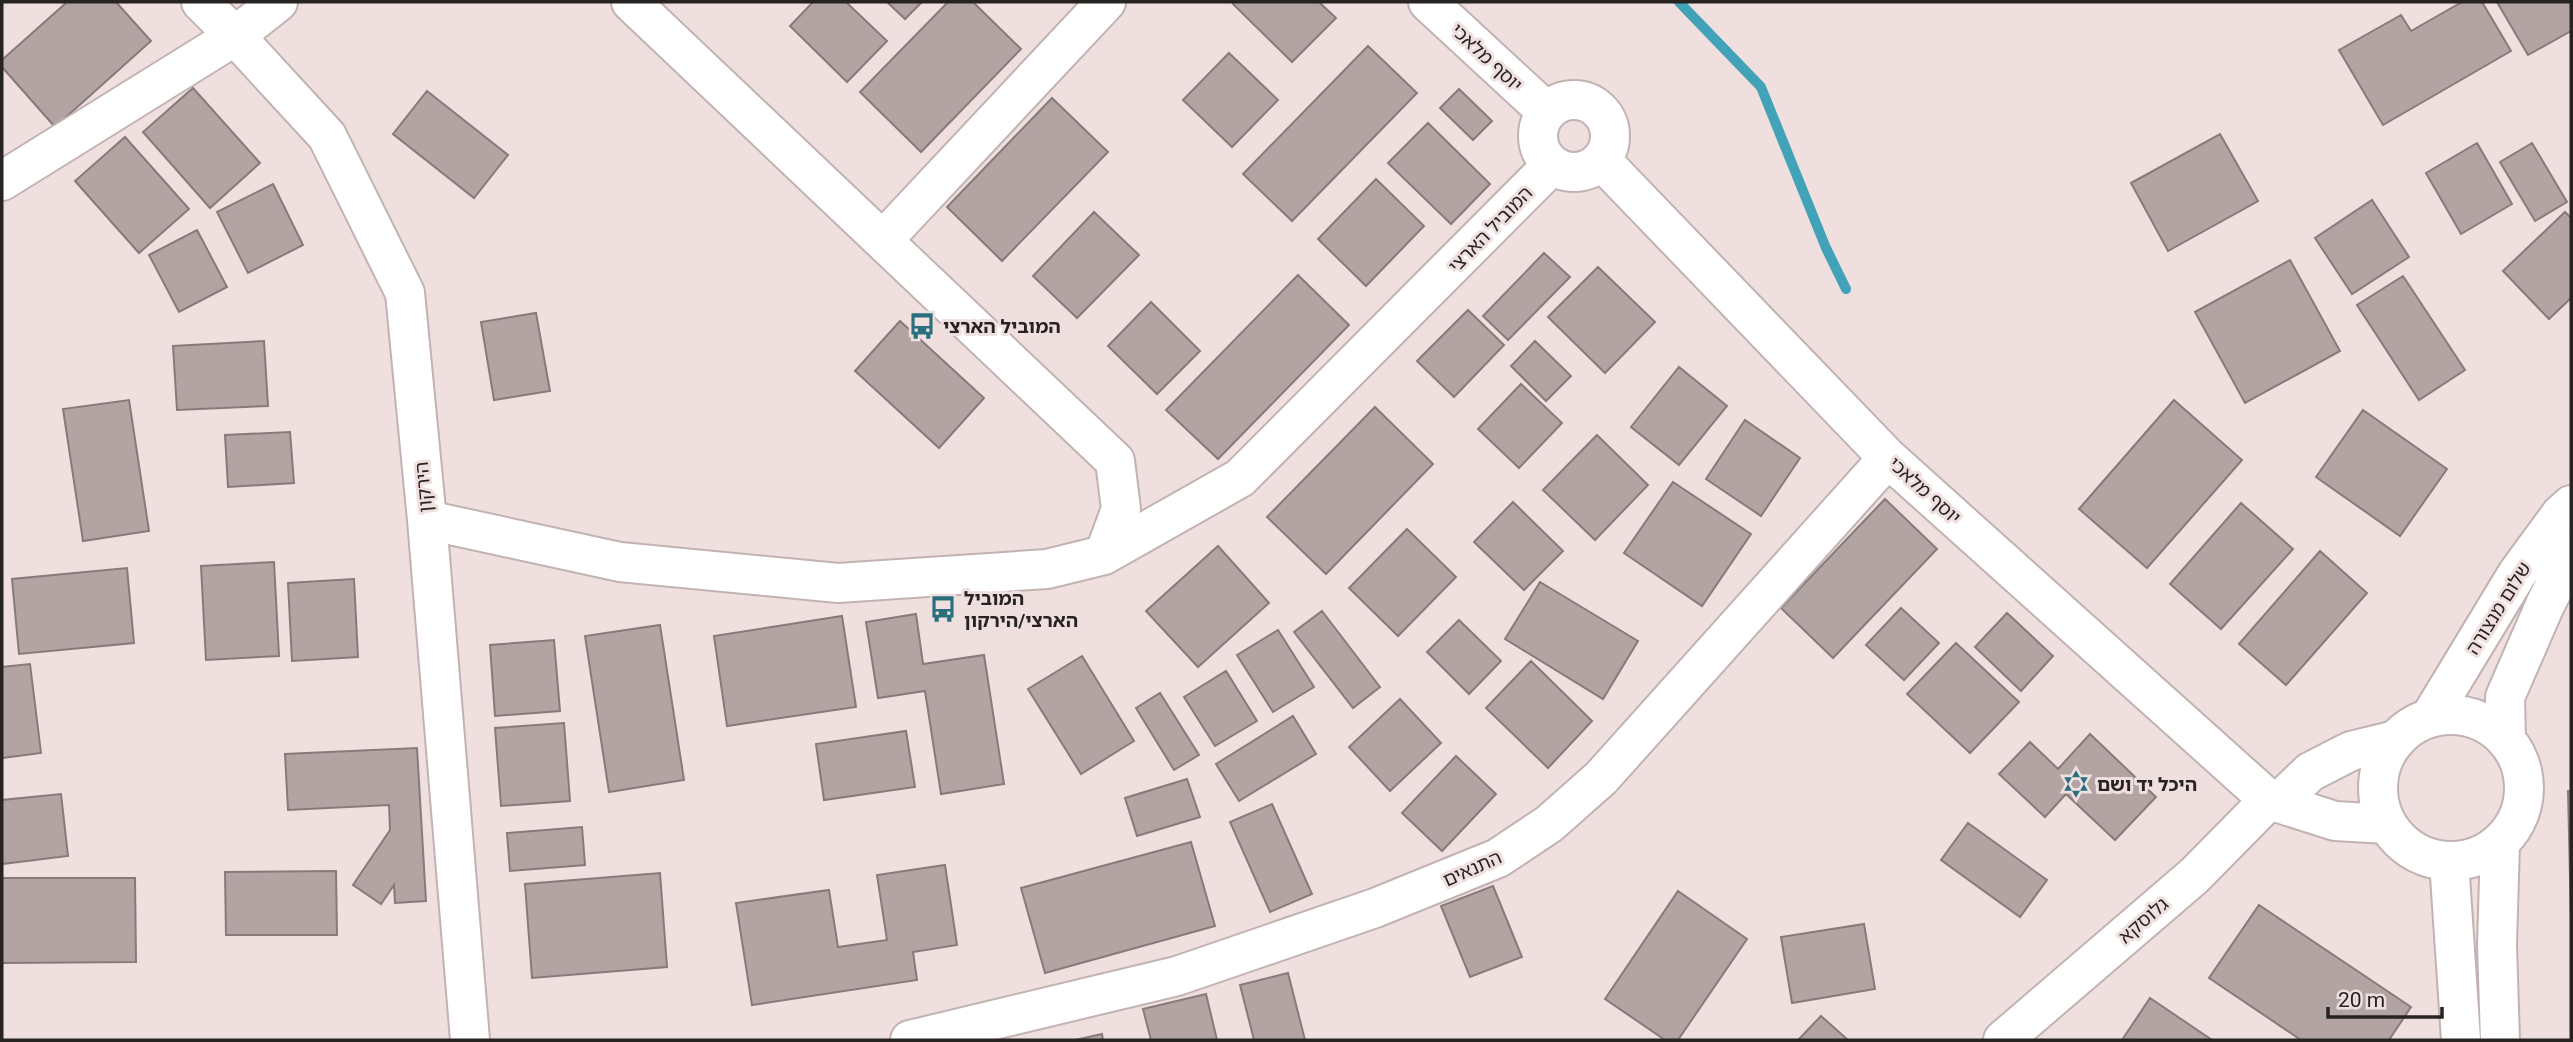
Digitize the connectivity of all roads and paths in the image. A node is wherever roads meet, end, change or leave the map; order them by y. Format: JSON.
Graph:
{"nodes":[{"id":1,"x":201,"y":2,"type":"edge"},
{"id":2,"x":278,"y":2,"type":"edge"},
{"id":3,"x":631,"y":2,"type":"edge"},
{"id":4,"x":1107,"y":2,"type":"edge"},
{"id":5,"x":1428,"y":2,"type":"edge"},
{"id":6,"x":235,"y":36,"type":"junction"},
{"id":7,"x":1547,"y":112,"type":"junction"},
{"id":8,"x":1601,"y":160,"type":"junction"},
{"id":9,"x":1552,"y":165,"type":"junction"},
{"id":10,"x":2,"y":181,"type":"edge"},
{"id":11,"x":883,"y":240,"type":"junction"},
{"id":12,"x":1888,"y":458,"type":"junction"},
{"id":13,"x":2571,"y":505,"type":"edge"},
{"id":14,"x":426,"y":520,"type":"junction"},
{"id":15,"x":2571,"y":554,"type":"edge"},
{"id":16,"x":1104,"y":555,"type":"junction"},
{"id":17,"x":2431,"y":716,"type":"junction"},
{"id":18,"x":2506,"y":739,"type":"junction"},
{"id":19,"x":2396,"y":740,"type":"junction"},
{"id":20,"x":2274,"y":801,"type":"junction"},
{"id":21,"x":2386,"y":824,"type":"junction"},
{"id":22,"x":2500,"y":843,"type":"junction"},
{"id":23,"x":2449,"y":861,"type":"junction"},
{"id":24,"x":470,"y":1040,"type":"edge"},
{"id":25,"x":910,"y":1040,"type":"edge"},
{"id":26,"x":2003,"y":1040,"type":"edge"},
{"id":27,"x":2462,"y":1040,"type":"edge"},
{"id":28,"x":2500,"y":1040,"type":"edge"}],
"edges":[{"from":1,"to":6,"type":"street","name":"הירקון"},
{"from":2,"to":6,"type":"street"},
{"from":3,"to":11,"type":"street"},
{"from":4,"to":11,"type":"street"},
{"from":5,"to":7,"type":"street","name":"יוסף מלאכי"},
{"from":6,"to":10,"type":"street"},
{"from":6,"to":14,"type":"street","name":"הירקון"},
{"from":7,"to":8,"type":"street"},
{"from":7,"to":9,"type":"street"},
{"from":8,"to":9,"type":"street"},
{"from":8,"to":12,"type":"street","name":"יוסף מלאכי"},
{"from":9,"to":16,"type":"street","name":"המוביל הארצי"},
{"from":11,"to":16,"type":"street"},
{"from":12,"to":20,"type":"street","name":"יוסף מלאכי"},
{"from":12,"to":25,"type":"street","name":"התנאים"},
{"from":13,"to":17,"type":"street","name":"שלום מנצורה"},
{"from":14,"to":16,"type":"street","name":"המוביל הארצי"},
{"from":14,"to":24,"type":"street","name":"הירקון"},
{"from":15,"to":18,"type":"street","name":"שלום מנצורה"},
{"from":17,"to":18,"type":"street"},
{"from":17,"to":19,"type":"street"},
{"from":18,"to":22,"type":"street"},
{"from":19,"to":20,"type":"street","name":"גלוסקא"},
{"from":19,"to":21,"type":"street"},
{"from":20,"to":21,"type":"street"},
{"from":20,"to":26,"type":"street","name":"גלוסקא"},
{"from":21,"to":23,"type":"street"},
{"from":22,"to":23,"type":"street"},
{"from":22,"to":28,"type":"street"},
{"from":23,"to":27,"type":"street"}]}
